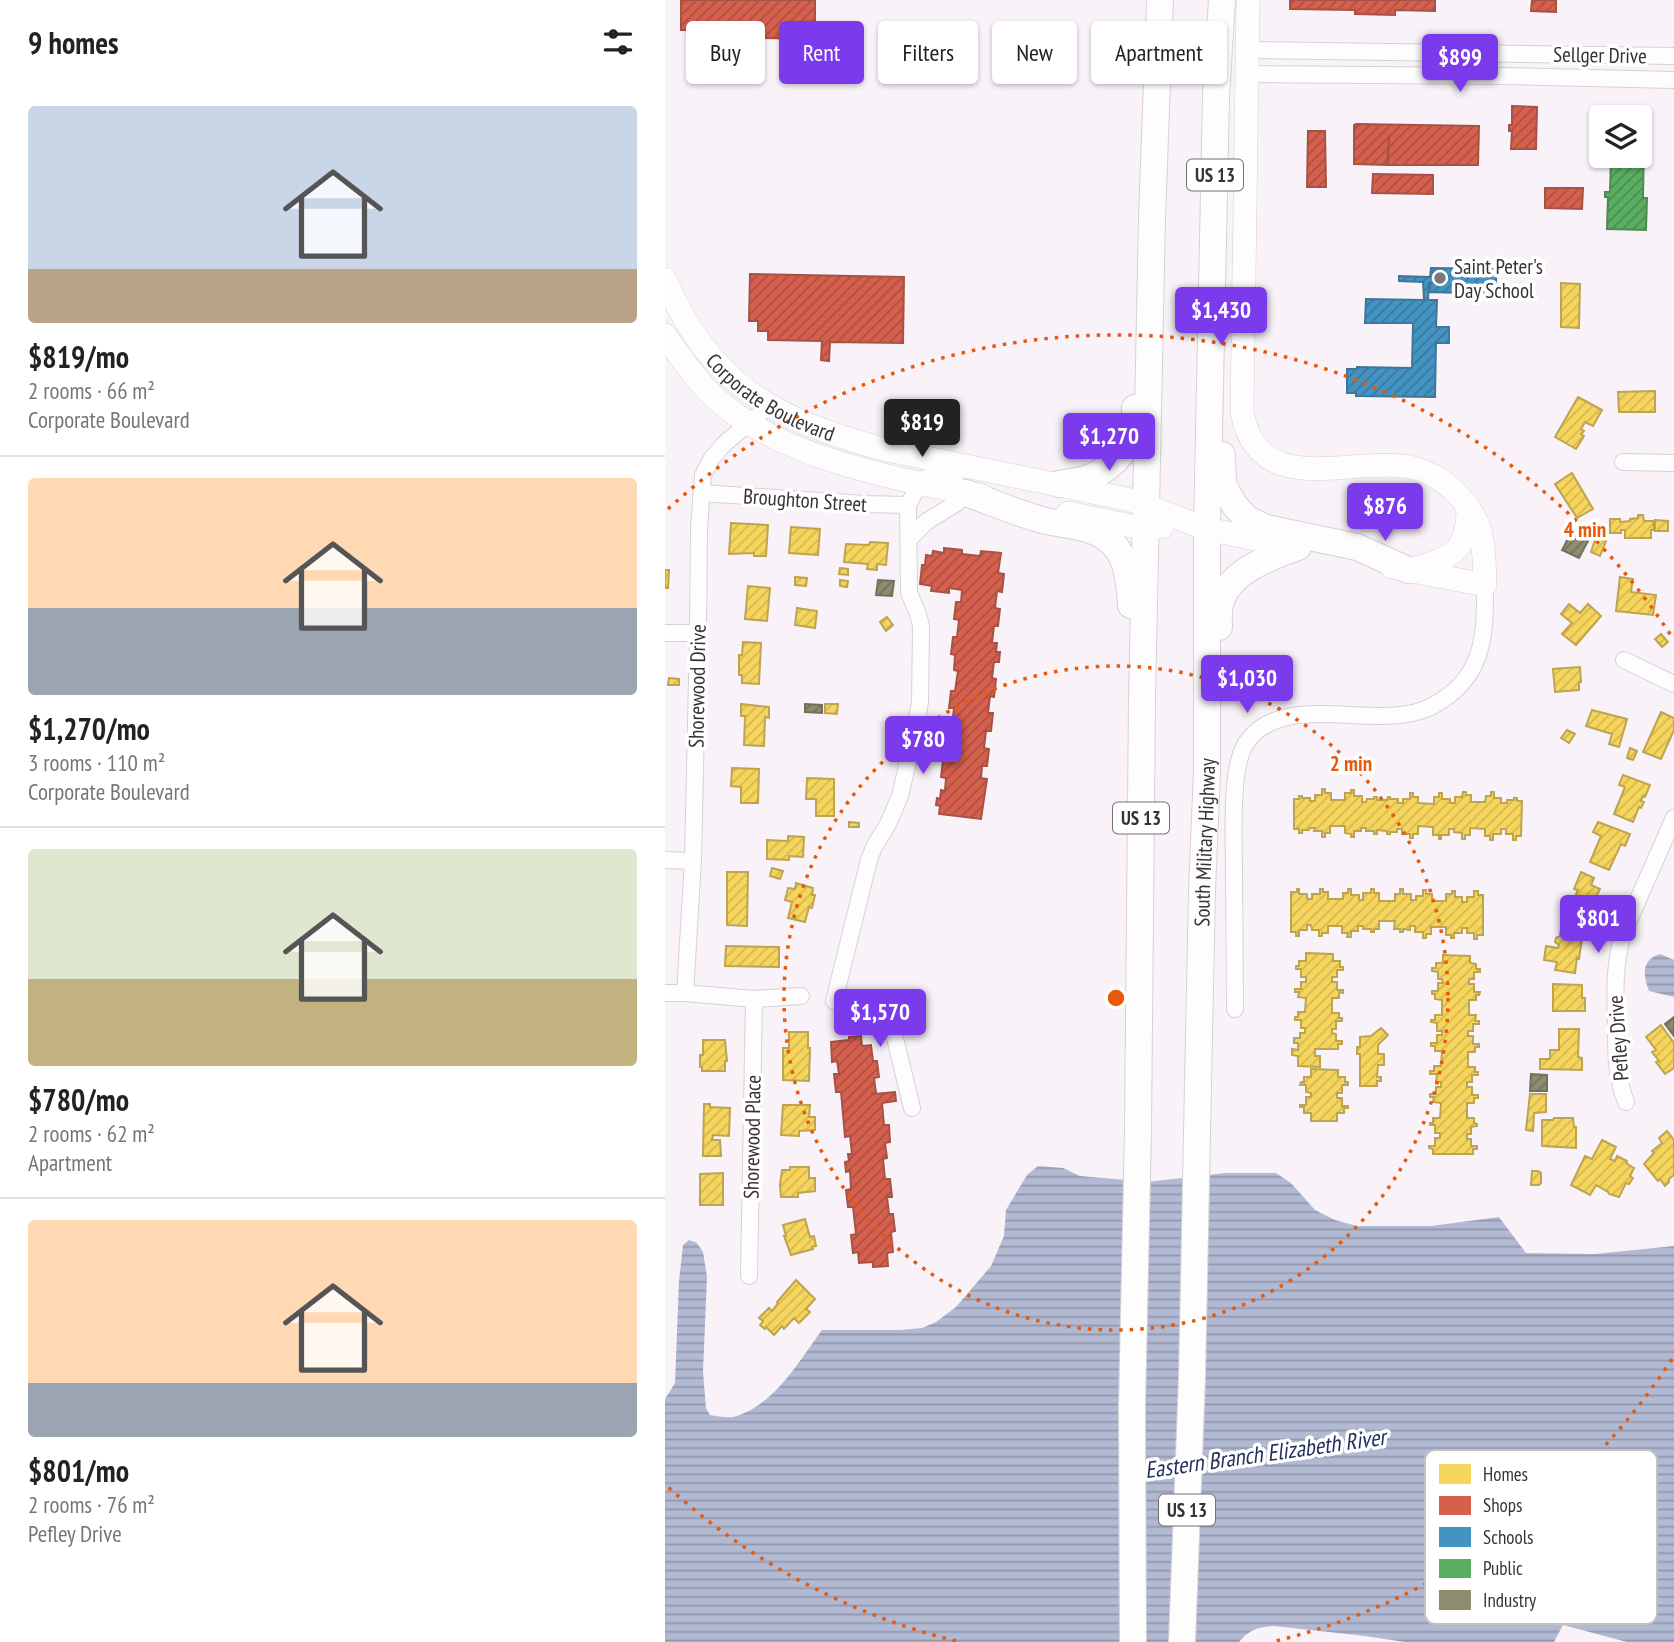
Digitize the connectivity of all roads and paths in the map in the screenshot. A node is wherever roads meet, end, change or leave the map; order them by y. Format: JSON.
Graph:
{"nodes":[{"id":1,"x":1160,"y":0,"type":"edge"},
{"id":2,"x":1222,"y":0,"type":"edge"},
{"id":3,"x":1248,"y":0,"type":"edge"},
{"id":4,"x":1247,"y":50,"type":"junction"},
{"id":5,"x":1359,"y":51,"type":"junction"},
{"id":6,"x":1524,"y":54,"type":"junction"},
{"id":7,"x":1602,"y":55,"type":"junction"},
{"id":8,"x":1674,"y":56,"type":"edge"},
{"id":9,"x":1247,"y":74,"type":"junction"},
{"id":10,"x":1359,"y":75,"type":"junction"},
{"id":11,"x":1524,"y":76,"type":"junction"},
{"id":12,"x":1601,"y":78,"type":"junction"},
{"id":13,"x":1674,"y":80,"type":"edge"},
{"id":14,"x":1151,"y":218,"type":"junction"},
{"id":15,"x":665,"y":279,"type":"edge"},
{"id":16,"x":665,"y":335,"type":"edge"},
{"id":17,"x":1212,"y":349,"type":"junction"},
{"id":18,"x":769,"y":406,"type":"junction"},
{"id":19,"x":749,"y":423,"type":"junction"},
{"id":20,"x":1623,"y":462,"type":"dead end"},
{"id":21,"x":1674,"y":463,"type":"edge"},
{"id":22,"x":1015,"y":477,"type":"junction"},
{"id":23,"x":918,"y":482,"type":"junction"},
{"id":24,"x":1059,"y":484,"type":"junction"},
{"id":25,"x":702,"y":493,"type":"junction"},
{"id":26,"x":966,"y":493,"type":"junction"},
{"id":27,"x":908,"y":505,"type":"junction"},
{"id":28,"x":1468,"y":506,"type":"junction"},
{"id":29,"x":1147,"y":516,"type":"junction"},
{"id":30,"x":1207,"y":529,"type":"junction"},
{"id":31,"x":909,"y":539,"type":"junction"},
{"id":32,"x":1298,"y":547,"type":"junction"},
{"id":33,"x":1408,"y":570,"type":"junction"},
{"id":34,"x":1485,"y":585,"type":"junction"},
{"id":35,"x":665,"y":633,"type":"edge"},
{"id":36,"x":698,"y":633,"type":"junction"},
{"id":37,"x":1624,"y":660,"type":"dead end"},
{"id":38,"x":1674,"y":684,"type":"edge"},
{"id":39,"x":1142,"y":700,"type":"junction"},
{"id":40,"x":1207,"y":771,"type":"junction"},
{"id":41,"x":1674,"y":818,"type":"edge"},
{"id":42,"x":665,"y":860,"type":"edge"},
{"id":43,"x":692,"y":861,"type":"junction"},
{"id":44,"x":665,"y":993,"type":"edge"},
{"id":45,"x":685,"y":993,"type":"junction"},
{"id":46,"x":801,"y":996,"type":"dead end"},
{"id":47,"x":754,"y":999,"type":"junction"},
{"id":48,"x":1235,"y":1009,"type":"dead end"},
{"id":49,"x":1626,"y":1102,"type":"dead end"},
{"id":50,"x":912,"y":1108,"type":"dead end"},
{"id":51,"x":750,"y":1276,"type":"dead end"},
{"id":52,"x":1133,"y":1642,"type":"edge"},
{"id":53,"x":1182,"y":1642,"type":"edge"}],
"edges":[{"from":1,"to":14,"type":"main road","number":"US 13"},
{"from":2,"to":17,"type":"main road","name":"South Military Highway","number":"US 13"},
{"from":3,"to":4,"type":"street"},
{"from":4,"to":5,"type":"street","name":"Sellger Drive"},
{"from":4,"to":9,"type":"street"},
{"from":5,"to":6,"type":"street","name":"Sellger Drive"},
{"from":5,"to":10,"type":"street"},
{"from":6,"to":7,"type":"street","name":"Sellger Drive"},
{"from":6,"to":11,"type":"street"},
{"from":7,"to":8,"type":"street","name":"Sellger Drive"},
{"from":7,"to":12,"type":"street"},
{"from":9,"to":10,"type":"street","name":"Sellger Drive"},
{"from":9,"to":28,"type":"street"},
{"from":10,"to":11,"type":"street","name":"Sellger Drive"},
{"from":11,"to":12,"type":"street","name":"Sellger Drive"},
{"from":12,"to":13,"type":"street","name":"Sellger Drive"},
{"from":14,"to":24,"type":"main road"},
{"from":14,"to":29,"type":"main road","number":"US 13"},
{"from":15,"to":18,"type":"street","name":"Corporate Boulevard"},
{"from":16,"to":19,"type":"street","name":"Corporate Boulevard"},
{"from":17,"to":30,"type":"main road","name":"South Military Highway","number":"US 13"},
{"from":17,"to":33,"type":"main road"},
{"from":18,"to":19,"type":"street","name":"Shorewood Drive"},
{"from":18,"to":22,"type":"street","name":"Corporate Boulevard"},
{"from":19,"to":23,"type":"street","name":"Corporate Boulevard"},
{"from":19,"to":25,"type":"street","name":"Shorewood Drive"},
{"from":20,"to":21,"type":"street"},
{"from":22,"to":23,"type":"street"},
{"from":22,"to":24,"type":"street","name":"Corporate Boulevard"},
{"from":23,"to":26,"type":"street","name":"Corporate Boulevard"},
{"from":23,"to":27,"type":"street"},
{"from":24,"to":29,"type":"street","name":"Corporate Boulevard"},
{"from":25,"to":27,"type":"street","name":"Broughton Street"},
{"from":25,"to":36,"type":"street","name":"Shorewood Drive"},
{"from":26,"to":29,"type":"street","name":"Corporate Boulevard"},
{"from":26,"to":31,"type":"street"},
{"from":26,"to":39,"type":"main road"},
{"from":27,"to":31,"type":"street"},
{"from":28,"to":33,"type":"street"},
{"from":28,"to":34,"type":"street"},
{"from":29,"to":30,"type":"street","name":"Corporate Boulevard"},
{"from":29,"to":39,"type":"main road","number":"US 13"},
{"from":30,"to":32,"type":"street","name":"Corporate Boulevard"},
{"from":30,"to":40,"type":"main road","name":"South Military Highway","number":"US 13"},
{"from":31,"to":50,"type":"street"},
{"from":32,"to":33,"type":"street","name":"Corporate Boulevard"},
{"from":32,"to":40,"type":"main road"},
{"from":33,"to":34,"type":"street","name":"Corporate Boulevard"},
{"from":34,"to":48,"type":"street"},
{"from":35,"to":36,"type":"street"},
{"from":36,"to":43,"type":"street","name":"Shorewood Drive"},
{"from":37,"to":38,"type":"street"},
{"from":39,"to":52,"type":"main road","number":"US 13"},
{"from":40,"to":53,"type":"main road","name":"South Military Highway","number":"US 13"},
{"from":41,"to":49,"type":"street","name":"Pefley Drive"},
{"from":42,"to":43,"type":"street"},
{"from":43,"to":45,"type":"street","name":"Shorewood Drive"},
{"from":44,"to":45,"type":"street"},
{"from":45,"to":47,"type":"street"},
{"from":46,"to":47,"type":"street"},
{"from":47,"to":51,"type":"street","name":"Shorewood Place"}]}
